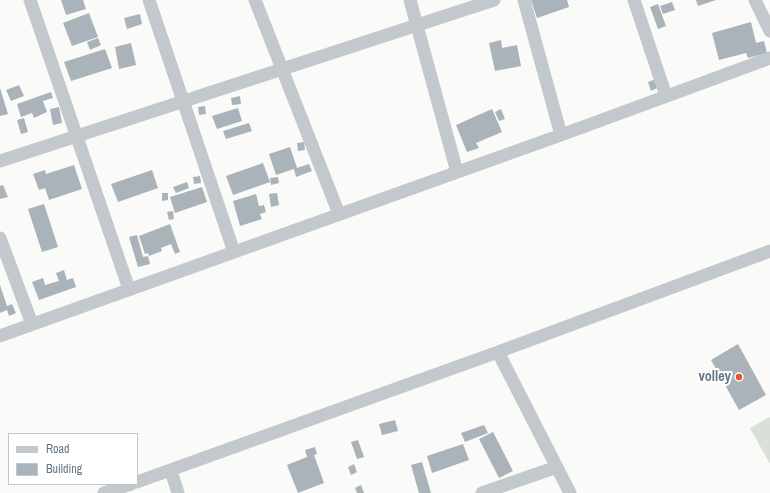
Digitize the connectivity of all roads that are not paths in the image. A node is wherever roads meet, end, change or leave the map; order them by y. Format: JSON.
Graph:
{"nodes":[{"id":1,"x":30,"y":0,"type":"edge"},
{"id":2,"x":149,"y":0,"type":"edge"},
{"id":3,"x":255,"y":0,"type":"edge"},
{"id":4,"x":410,"y":0,"type":"edge"},
{"id":5,"x":494,"y":0,"type":"edge"},
{"id":6,"x":524,"y":0,"type":"edge"},
{"id":7,"x":634,"y":0,"type":"edge"},
{"id":8,"x":755,"y":0,"type":"edge"},
{"id":9,"x":417,"y":25,"type":"junction"},
{"id":10,"x":770,"y":31,"type":"edge"},
{"id":11,"x":770,"y":58,"type":"edge"},
{"id":12,"x":283,"y":69,"type":"junction"},
{"id":13,"x":666,"y":96,"type":"junction"},
{"id":14,"x":183,"y":102,"type":"junction"},
{"id":15,"x":561,"y":135,"type":"junction"},
{"id":16,"x":76,"y":137,"type":"junction"},
{"id":17,"x":0,"y":162,"type":"edge"},
{"id":18,"x":457,"y":172,"type":"junction"},
{"id":19,"x":339,"y":214,"type":"junction"},
{"id":20,"x":0,"y":238,"type":"edge"},
{"id":21,"x":770,"y":250,"type":"edge"},
{"id":22,"x":234,"y":252,"type":"junction"},
{"id":23,"x":129,"y":289,"type":"junction"},
{"id":24,"x":32,"y":324,"type":"junction"},
{"id":25,"x":0,"y":336,"type":"edge"},
{"id":26,"x":498,"y":352,"type":"junction"},
{"id":27,"x":557,"y":467,"type":"junction"},
{"id":28,"x":171,"y":471,"type":"junction"},
{"id":29,"x":138,"y":482,"type":"edge"},
{"id":30,"x":128,"y":485,"type":"edge"},
{"id":31,"x":104,"y":493,"type":"edge"},
{"id":32,"x":178,"y":493,"type":"edge"},
{"id":33,"x":482,"y":493,"type":"edge"},
{"id":34,"x":570,"y":493,"type":"edge"}],
"edges":[{"from":1,"to":16,"type":"street"},
{"from":2,"to":14,"type":"street"},
{"from":3,"to":12,"type":"street"},
{"from":4,"to":9,"type":"street"},
{"from":5,"to":9,"type":"street"},
{"from":6,"to":15,"type":"street"},
{"from":7,"to":13,"type":"street"},
{"from":8,"to":10,"type":"street"},
{"from":9,"to":12,"type":"street"},
{"from":9,"to":18,"type":"street"},
{"from":11,"to":13,"type":"street"},
{"from":12,"to":14,"type":"street"},
{"from":12,"to":19,"type":"street"},
{"from":13,"to":15,"type":"street"},
{"from":14,"to":16,"type":"street"},
{"from":14,"to":22,"type":"street"},
{"from":15,"to":18,"type":"street"},
{"from":16,"to":17,"type":"street"},
{"from":16,"to":23,"type":"street"},
{"from":18,"to":19,"type":"street"},
{"from":19,"to":22,"type":"street"},
{"from":20,"to":24,"type":"street"},
{"from":21,"to":26,"type":"street"},
{"from":22,"to":23,"type":"street"},
{"from":23,"to":24,"type":"street"},
{"from":24,"to":25,"type":"street"},
{"from":26,"to":27,"type":"street"},
{"from":26,"to":28,"type":"street"},
{"from":27,"to":33,"type":"street"},
{"from":27,"to":34,"type":"street"},
{"from":28,"to":29,"type":"street"},
{"from":28,"to":32,"type":"street"},
{"from":30,"to":31,"type":"street"}]}
